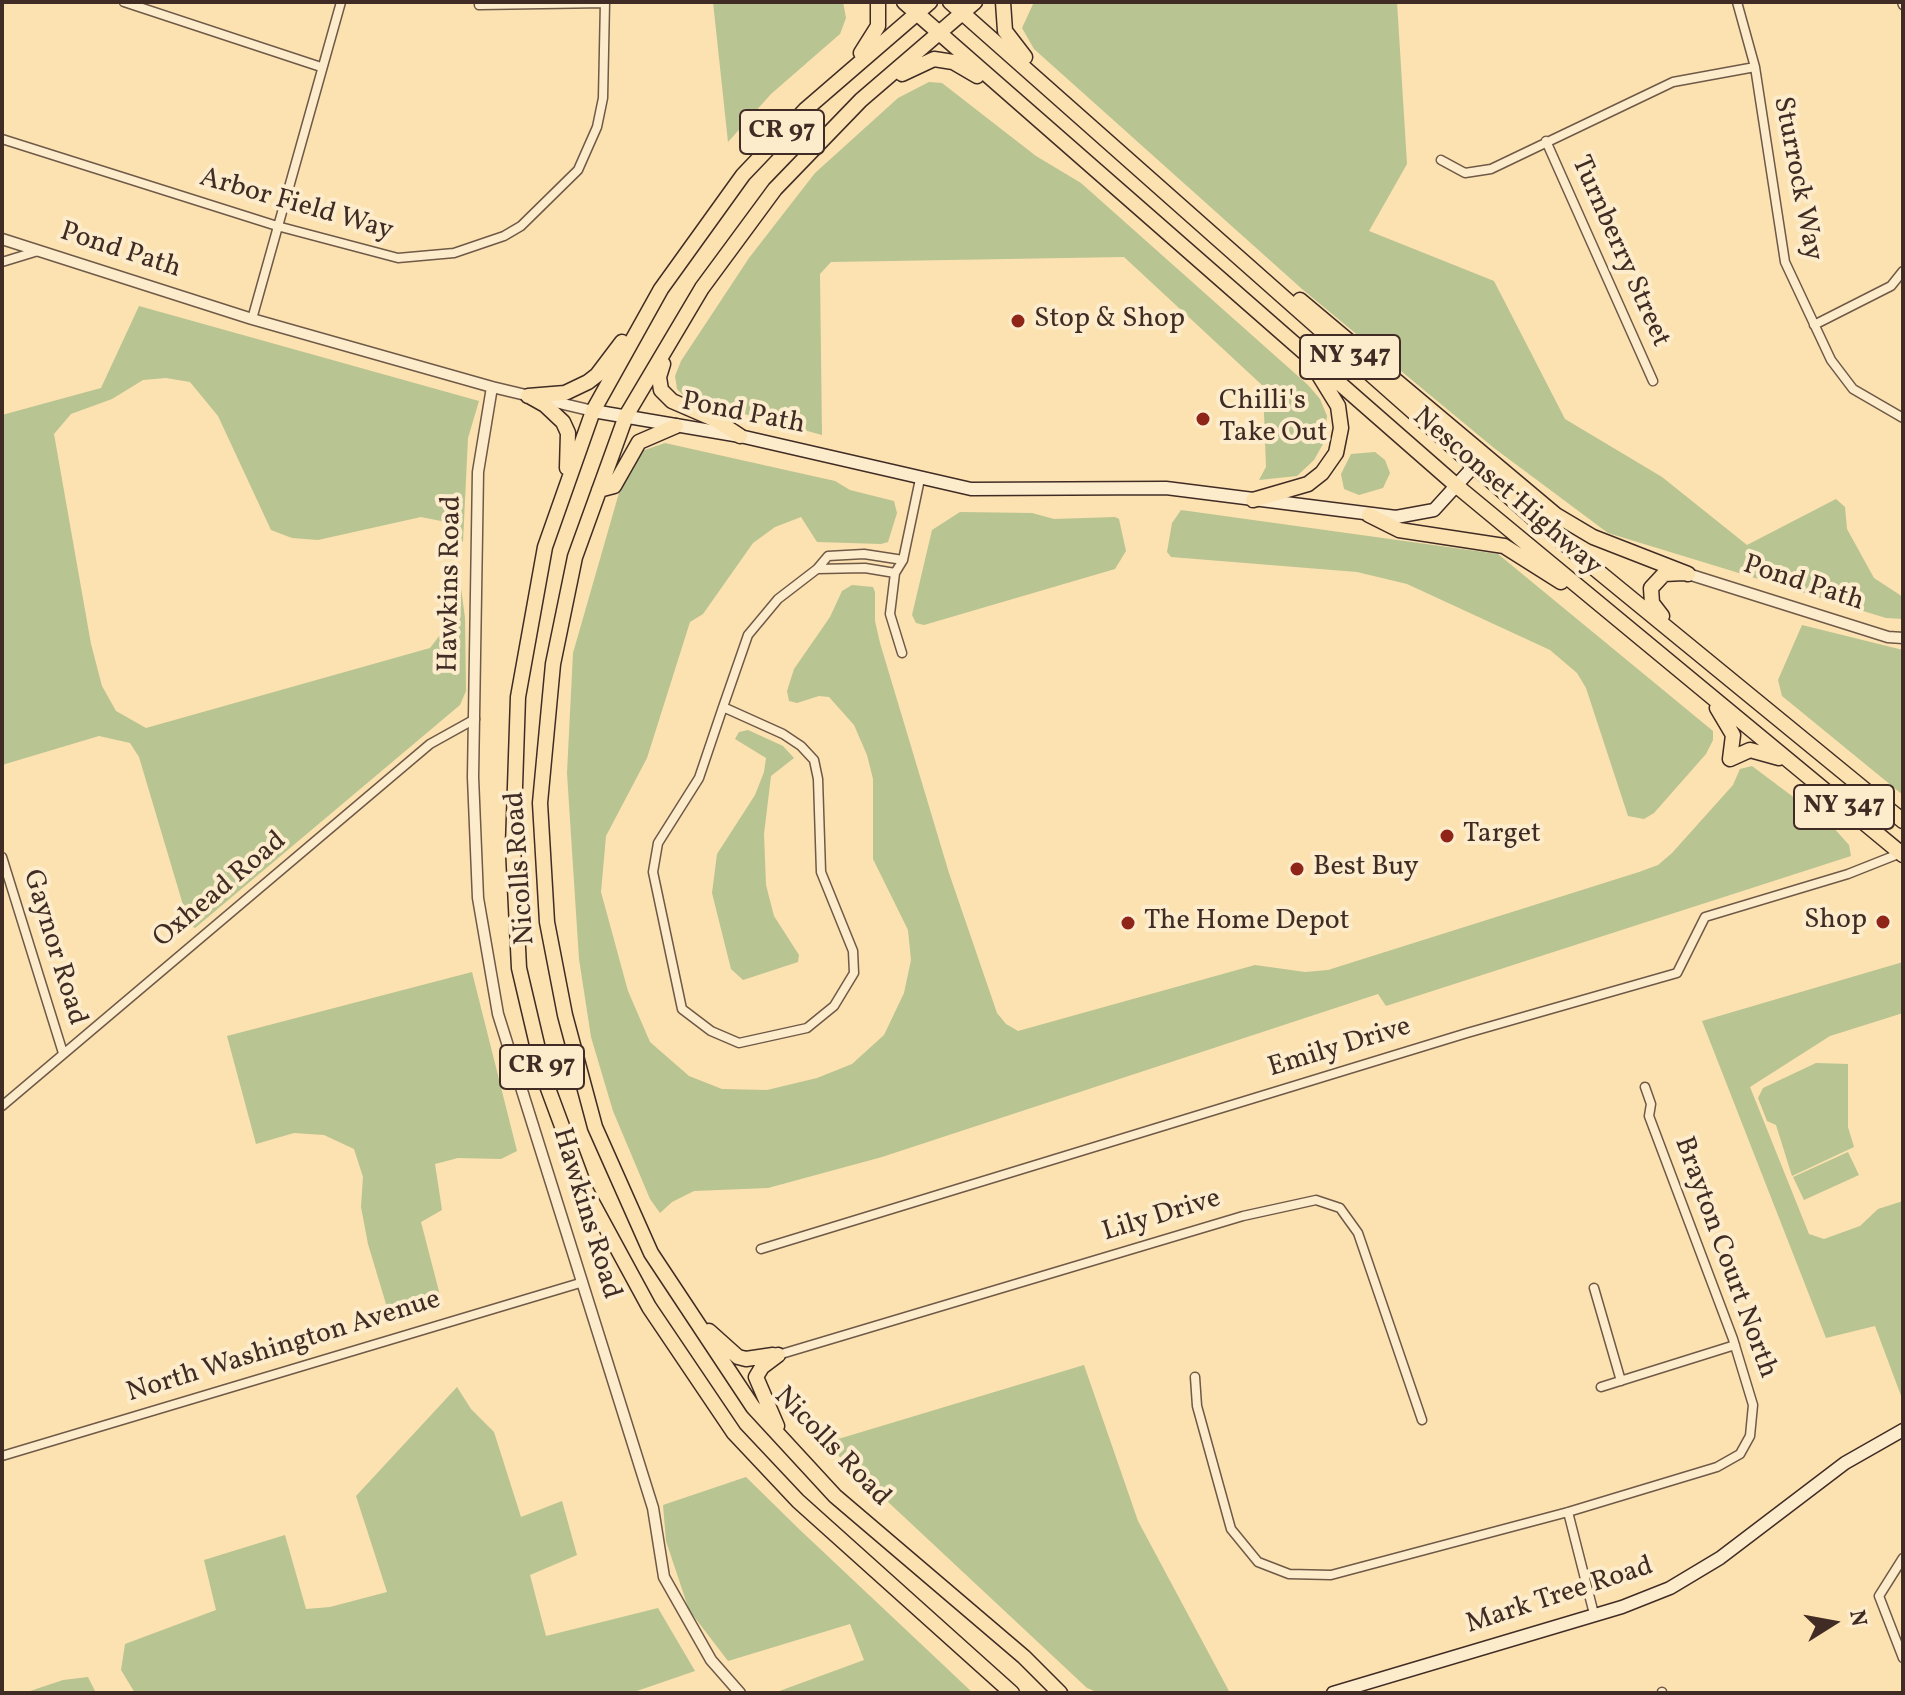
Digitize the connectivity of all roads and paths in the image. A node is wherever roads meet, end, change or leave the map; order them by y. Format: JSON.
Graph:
{"nodes":[{"id":1,"x":125,"y":2,"type":"edge"},
{"id":2,"x":341,"y":2,"type":"edge"},
{"id":3,"x":878,"y":2,"type":"edge"},
{"id":4,"x":904,"y":2,"type":"edge"},
{"id":5,"x":930,"y":2,"type":"edge"},
{"id":6,"x":950,"y":2,"type":"edge"},
{"id":7,"x":975,"y":2,"type":"edge"},
{"id":8,"x":1003,"y":2,"type":"edge"},
{"id":9,"x":1737,"y":2,"type":"edge"},
{"id":10,"x":605,"y":3,"type":"edge"},
{"id":11,"x":479,"y":5,"type":"dead end"},
{"id":12,"x":916,"y":13,"type":"junction"},
{"id":13,"x":962,"y":13,"type":"junction"},
{"id":14,"x":938,"y":33,"type":"junction"},
{"id":15,"x":321,"y":67,"type":"junction"},
{"id":16,"x":1755,"y":67,"type":"junction"},
{"id":17,"x":848,"y":72,"type":"junction"},
{"id":18,"x":1009,"y":95,"type":"junction"},
{"id":19,"x":861,"y":100,"type":"junction"},
{"id":20,"x":1083,"y":119,"type":"junction"},
{"id":21,"x":2,"y":139,"type":"edge"},
{"id":22,"x":1546,"y":141,"type":"junction"},
{"id":23,"x":1441,"y":160,"type":"dead end"},
{"id":24,"x":277,"y":226,"type":"junction"},
{"id":25,"x":2,"y":239,"type":"edge"},
{"id":26,"x":1227,"y":245,"type":"junction"},
{"id":27,"x":38,"y":251,"type":"junction"},
{"id":28,"x":2,"y":262,"type":"edge"},
{"id":29,"x":1903,"y":271,"type":"edge"},
{"id":30,"x":645,"y":316,"type":"junction"},
{"id":31,"x":252,"y":319,"type":"junction"},
{"id":32,"x":1814,"y":325,"type":"junction"},
{"id":33,"x":675,"y":331,"type":"junction"},
{"id":34,"x":1303,"y":350,"type":"junction"},
{"id":35,"x":1653,"y":381,"type":"dead end"},
{"id":36,"x":492,"y":387,"type":"junction"},
{"id":37,"x":528,"y":396,"type":"junction"},
{"id":38,"x":593,"y":411,"type":"junction"},
{"id":39,"x":626,"y":416,"type":"junction"},
{"id":40,"x":1903,"y":418,"type":"edge"},
{"id":41,"x":676,"y":426,"type":"junction"},
{"id":42,"x":740,"y":436,"type":"junction"},
{"id":43,"x":1474,"y":466,"type":"junction"},
{"id":44,"x":920,"y":479,"type":"junction"},
{"id":45,"x":1458,"y":487,"type":"junction"},
{"id":46,"x":565,"y":490,"type":"junction"},
{"id":47,"x":599,"y":490,"type":"junction"},
{"id":48,"x":1253,"y":500,"type":"junction"},
{"id":49,"x":1369,"y":515,"type":"junction"},
{"id":50,"x":839,"y":555,"type":"junction"},
{"id":51,"x":903,"y":560,"type":"junction"},
{"id":52,"x":817,"y":569,"type":"junction"},
{"id":53,"x":841,"y":570,"type":"junction"},
{"id":54,"x":895,"y":573,"type":"junction"},
{"id":55,"x":1688,"y":574,"type":"junction"},
{"id":56,"x":1584,"y":594,"type":"junction"},
{"id":57,"x":1903,"y":638,"type":"edge"},
{"id":58,"x":1683,"y":641,"type":"junction"},
{"id":59,"x":902,"y":653,"type":"dead end"},
{"id":60,"x":1709,"y":696,"type":"junction"},
{"id":61,"x":723,"y":707,"type":"junction"},
{"id":62,"x":475,"y":719,"type":"junction"},
{"id":63,"x":1787,"y":760,"type":"junction"},
{"id":64,"x":1903,"y":821,"type":"edge"},
{"id":65,"x":1902,"y":854,"type":"edge"},
{"id":66,"x":2,"y":857,"type":"edge"},
{"id":67,"x":63,"y":1053,"type":"junction"},
{"id":68,"x":1645,"y":1087,"type":"dead end"},
{"id":69,"x":2,"y":1106,"type":"edge"},
{"id":70,"x":761,"y":1249,"type":"dead end"},
{"id":71,"x":580,"y":1283,"type":"junction"},
{"id":72,"x":1594,"y":1288,"type":"dead end"},
{"id":73,"x":696,"y":1320,"type":"junction"},
{"id":74,"x":1735,"y":1345,"type":"junction"},
{"id":75,"x":778,"y":1355,"type":"junction"},
{"id":76,"x":1195,"y":1377,"type":"dead end"},
{"id":77,"x":1621,"y":1381,"type":"junction"},
{"id":78,"x":1601,"y":1387,"type":"dead end"},
{"id":79,"x":1422,"y":1420,"type":"dead end"},
{"id":80,"x":1903,"y":1430,"type":"edge"},
{"id":81,"x":784,"y":1441,"type":"junction"},
{"id":82,"x":2,"y":1456,"type":"edge"},
{"id":83,"x":1568,"y":1512,"type":"junction"},
{"id":84,"x":1903,"y":1558,"type":"edge"},
{"id":85,"x":1594,"y":1614,"type":"junction"},
{"id":86,"x":1024,"y":1657,"type":"junction"},
{"id":87,"x":1903,"y":1658,"type":"edge"},
{"id":88,"x":990,"y":1673,"type":"junction"},
{"id":89,"x":740,"y":1693,"type":"edge"},
{"id":90,"x":1004,"y":1693,"type":"edge"},
{"id":91,"x":1012,"y":1693,"type":"edge"},
{"id":92,"x":1060,"y":1693,"type":"edge"},
{"id":93,"x":1072,"y":1693,"type":"edge"},
{"id":94,"x":1333,"y":1693,"type":"edge"}],
"edges":[{"from":1,"to":15,"type":"street"},
{"from":2,"to":15,"type":"street"},
{"from":3,"to":17,"type":"highway"},
{"from":4,"to":12,"type":"highway","name":"Nesconset Highway","number":"NY 347"},
{"from":5,"to":12,"type":"highway","name":"Nicolls Road","number":"CR 97"},
{"from":6,"to":13,"type":"highway","name":"Nesconset Highway","number":"NY 347"},
{"from":7,"to":13,"type":"highway","name":"Nicolls Road","number":"CR 97"},
{"from":8,"to":20,"type":"highway"},
{"from":9,"to":16,"type":"street","name":"Sturrock Way"},
{"from":10,"to":11,"type":"street"},
{"from":10,"to":24,"type":"street","name":"Arbor Field Way"},
{"from":12,"to":14,"type":"highway","name":"Nesconset Highway","number":"NY 347"},
{"from":12,"to":17,"type":"highway","name":"Nicolls Road","number":"CR 97"},
{"from":13,"to":14,"type":"highway","name":"Nicolls Road","number":"CR 97"},
{"from":13,"to":20,"type":"highway","name":"Nesconset Highway","number":"NY 347"},
{"from":14,"to":18,"type":"highway","name":"Nesconset Highway","number":"NY 347"},
{"from":14,"to":19,"type":"highway","name":"Nicolls Road","number":"CR 97"},
{"from":15,"to":24,"type":"street"},
{"from":16,"to":22,"type":"street"},
{"from":16,"to":32,"type":"street","name":"Sturrock Way"},
{"from":17,"to":30,"type":"highway","name":"Nicolls Road","number":"CR 97"},
{"from":18,"to":19,"type":"highway"},
{"from":18,"to":34,"type":"highway","name":"Nesconset Highway","number":"NY 347"},
{"from":19,"to":33,"type":"highway","name":"Nicolls Road","number":"CR 97"},
{"from":20,"to":26,"type":"highway","name":"Nesconset Highway","number":"NY 347"},
{"from":21,"to":24,"type":"street","name":"Arbor Field Way"},
{"from":22,"to":23,"type":"street"},
{"from":22,"to":35,"type":"street","name":"Turnberry Street"},
{"from":24,"to":31,"type":"street"},
{"from":25,"to":27,"type":"street","name":"Pond Path"},
{"from":26,"to":43,"type":"highway","name":"Nesconset Highway","number":"NY 347"},
{"from":26,"to":55,"type":"highway"},
{"from":27,"to":28,"type":"street"},
{"from":27,"to":31,"type":"street","name":"Pond Path"},
{"from":29,"to":32,"type":"street"},
{"from":30,"to":37,"type":"highway"},
{"from":30,"to":38,"type":"highway","name":"Nicolls Road","number":"CR 97"},
{"from":31,"to":36,"type":"street","name":"Pond Path"},
{"from":32,"to":40,"type":"street","name":"Sturrock Way"},
{"from":33,"to":39,"type":"highway","name":"Nicolls Road","number":"CR 97"},
{"from":33,"to":42,"type":"highway"},
{"from":34,"to":45,"type":"highway","name":"Nesconset Highway","number":"NY 347"},
{"from":34,"to":48,"type":"highway"},
{"from":36,"to":37,"type":"street","name":"Pond Path"},
{"from":36,"to":62,"type":"street","name":"Hawkins Road"},
{"from":37,"to":38,"type":"street","name":"Pond Path"},
{"from":37,"to":46,"type":"highway"},
{"from":38,"to":39,"type":"main road","name":"Pond Path"},
{"from":38,"to":46,"type":"highway","name":"Nicolls Road","number":"CR 97"},
{"from":39,"to":41,"type":"main road","name":"Pond Path"},
{"from":39,"to":47,"type":"highway","name":"Nicolls Road","number":"CR 97"},
{"from":41,"to":42,"type":"main road","name":"Pond Path"},
{"from":41,"to":47,"type":"highway"},
{"from":42,"to":44,"type":"main road","name":"Pond Path"},
{"from":43,"to":45,"type":"main road","name":"Pond Path"},
{"from":43,"to":58,"type":"highway","name":"Nesconset Highway","number":"NY 347"},
{"from":44,"to":48,"type":"main road","name":"Pond Path"},
{"from":44,"to":51,"type":"street"},
{"from":45,"to":49,"type":"main road","name":"Pond Path"},
{"from":45,"to":56,"type":"highway","name":"Nesconset Highway","number":"NY 347"},
{"from":46,"to":88,"type":"highway","name":"Nicolls Road","number":"CR 97"},
{"from":47,"to":73,"type":"highway","name":"Nicolls Road","number":"CR 97"},
{"from":48,"to":49,"type":"main road","name":"Pond Path"},
{"from":49,"to":56,"type":"highway"},
{"from":50,"to":51,"type":"street"},
{"from":50,"to":52,"type":"street"},
{"from":50,"to":53,"type":"street"},
{"from":51,"to":54,"type":"street"},
{"from":52,"to":53,"type":"street"},
{"from":52,"to":61,"type":"street"},
{"from":53,"to":54,"type":"street"},
{"from":54,"to":59,"type":"street"},
{"from":55,"to":57,"type":"street","name":"Pond Path"},
{"from":55,"to":58,"type":"highway"},
{"from":56,"to":60,"type":"highway","name":"Nesconset Highway","number":"NY 347"},
{"from":58,"to":64,"type":"highway","name":"Nesconset Highway","number":"NY 347"},
{"from":60,"to":63,"type":"highway","name":"Nesconset Highway","number":"NY 347"},
{"from":60,"to":63,"type":"highway"},
{"from":61,"to":61,"type":"street"},
{"from":62,"to":67,"type":"street","name":"Oxhead Road"},
{"from":62,"to":71,"type":"street","name":"Hawkins Road"},
{"from":63,"to":65,"type":"highway","name":"Nesconset Highway","number":"NY 347"},
{"from":65,"to":70,"type":"street","name":"Emily Drive"},
{"from":66,"to":67,"type":"street","name":"Gaynor Road"},
{"from":67,"to":69,"type":"street","name":"Oxhead Road"},
{"from":68,"to":74,"type":"street","name":"Brayton Court North"},
{"from":71,"to":82,"type":"street","name":"North Washington Avenue"},
{"from":71,"to":89,"type":"street","name":"Hawkins Road"},
{"from":72,"to":77,"type":"street"},
{"from":73,"to":75,"type":"highway"},
{"from":73,"to":81,"type":"highway","name":"Nicolls Road","number":"CR 97"},
{"from":74,"to":77,"type":"street"},
{"from":74,"to":83,"type":"street","name":"Brayton Court North"},
{"from":75,"to":79,"type":"street","name":"Lily Drive"},
{"from":75,"to":81,"type":"highway"},
{"from":76,"to":83,"type":"street"},
{"from":77,"to":78,"type":"street"},
{"from":80,"to":85,"type":"main road","name":"Mark Tree Road"},
{"from":81,"to":86,"type":"highway","name":"Nicolls Road","number":"CR 97"},
{"from":83,"to":85,"type":"street"},
{"from":84,"to":87,"type":"street"},
{"from":85,"to":94,"type":"main road","name":"Mark Tree Road"},
{"from":86,"to":92,"type":"highway","name":"Nicolls Road","number":"CR 97"},
{"from":86,"to":93,"type":"highway"},
{"from":88,"to":90,"type":"highway"},
{"from":88,"to":91,"type":"highway","name":"Nicolls Road","number":"CR 97"}]}
